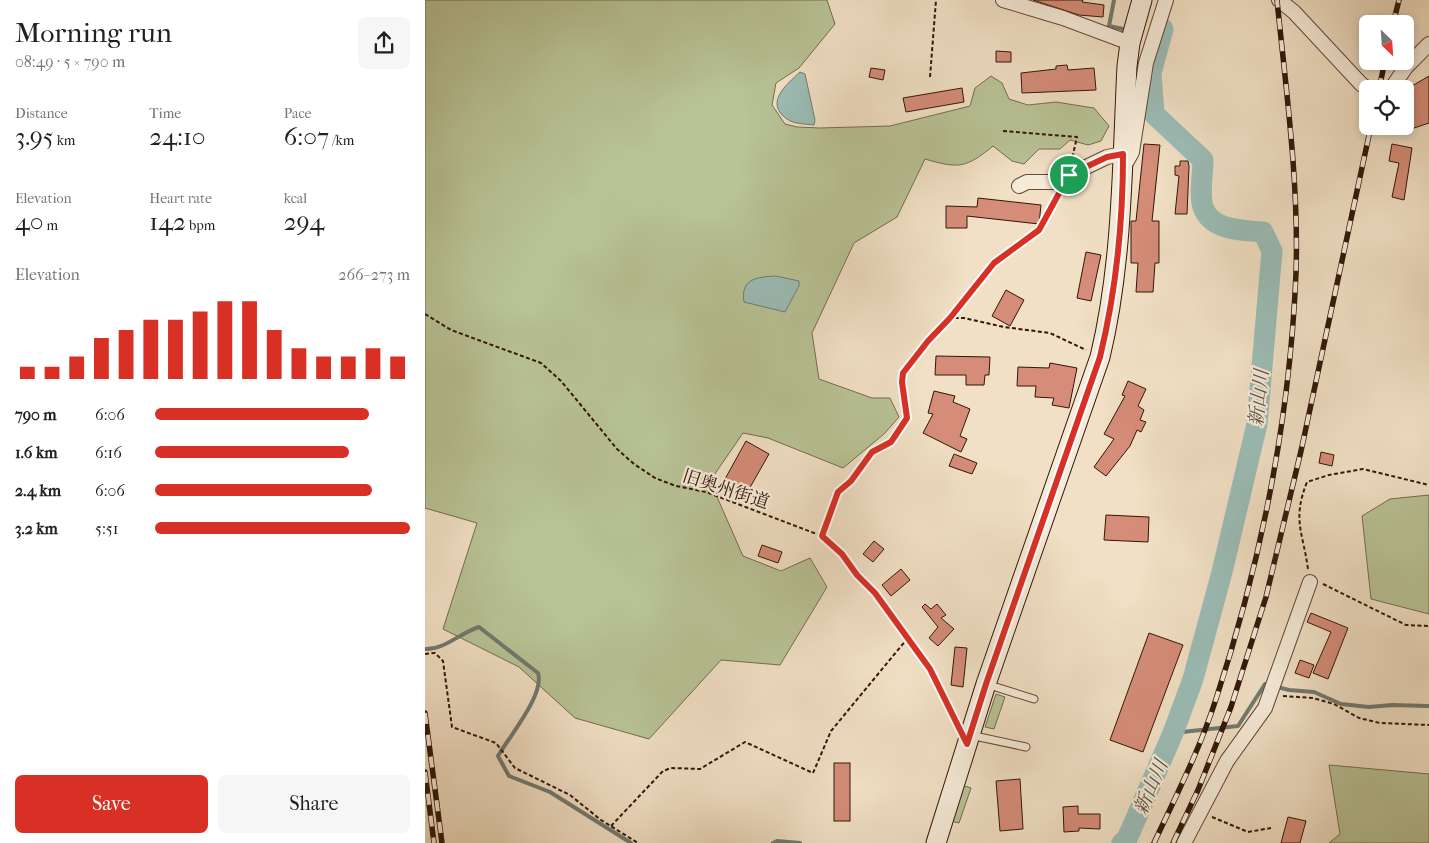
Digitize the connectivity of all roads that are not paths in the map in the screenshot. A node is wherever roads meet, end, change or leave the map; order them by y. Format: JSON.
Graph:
{"nodes":[{"id":1,"x":1003,"y":0,"type":"edge"},
{"id":2,"x":1142,"y":0,"type":"edge"},
{"id":3,"x":1166,"y":0,"type":"edge"},
{"id":4,"x":1279,"y":0,"type":"edge"},
{"id":5,"x":1130,"y":43,"type":"junction"},
{"id":6,"x":1429,"y":44,"type":"edge"},
{"id":7,"x":1397,"y":80,"type":"edge"},
{"id":8,"x":1359,"y":82,"type":"edge"},
{"id":9,"x":1123,"y":161,"type":"junction"},
{"id":10,"x":1019,"y":186,"type":"dead end"},
{"id":11,"x":1309,"y":582,"type":"road end"},
{"id":12,"x":986,"y":684,"type":"junction"},
{"id":13,"x":1034,"y":699,"type":"dead end"},
{"id":14,"x":969,"y":740,"type":"junction"},
{"id":15,"x":1026,"y":747,"type":"dead end"},
{"id":16,"x":936,"y":843,"type":"edge"},
{"id":17,"x":1184,"y":843,"type":"edge"}],
"edges":[{"from":1,"to":5,"type":"street"},
{"from":2,"to":5,"type":"main road"},
{"from":3,"to":9,"type":"street"},
{"from":4,"to":8,"type":"street"},
{"from":5,"to":9,"type":"main road"},
{"from":6,"to":7,"type":"street"},
{"from":9,"to":10,"type":"street"},
{"from":9,"to":12,"type":"main road"},
{"from":11,"to":17,"type":"street"},
{"from":12,"to":13,"type":"lane"},
{"from":12,"to":14,"type":"main road"},
{"from":14,"to":15,"type":"lane"},
{"from":14,"to":16,"type":"main road"}]}
